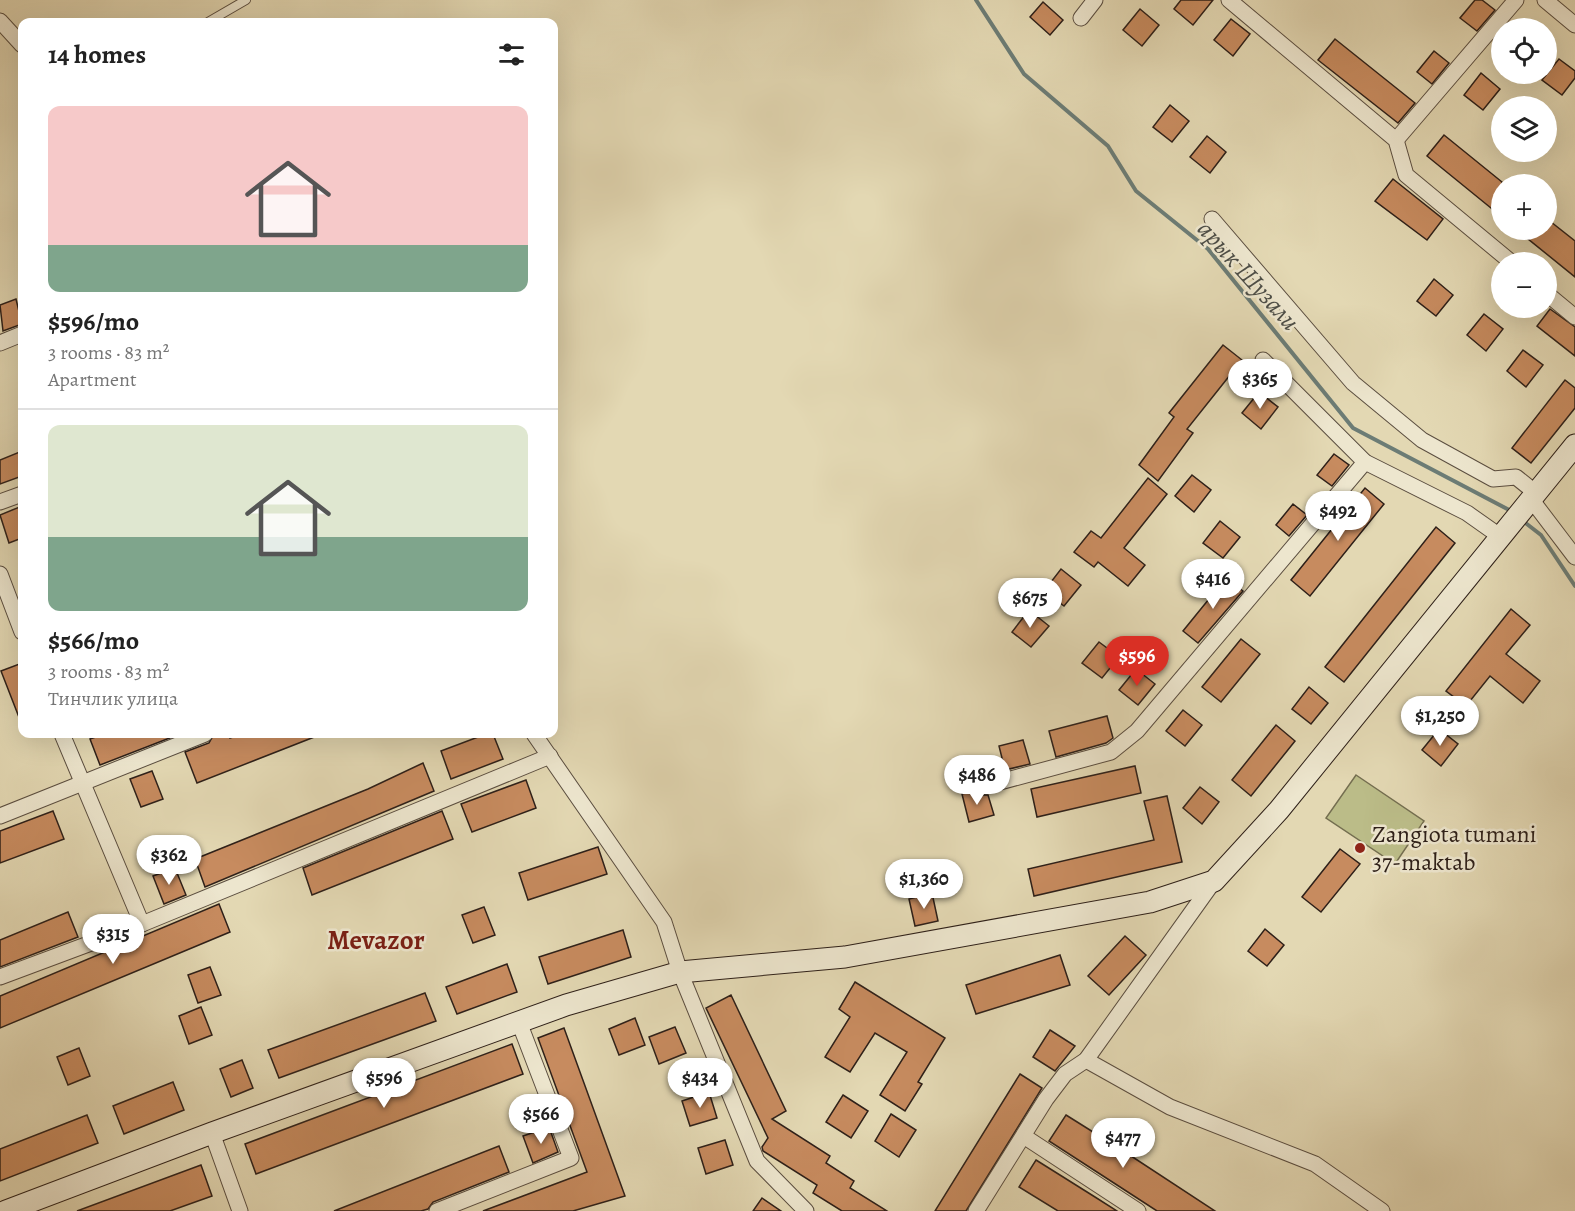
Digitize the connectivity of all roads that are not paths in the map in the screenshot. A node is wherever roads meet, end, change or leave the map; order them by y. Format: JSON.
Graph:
{"nodes":[{"id":1,"x":246,"y":0,"type":"edge"},
{"id":2,"x":1095,"y":0,"type":"edge"},
{"id":3,"x":1230,"y":0,"type":"edge"},
{"id":4,"x":1545,"y":0,"type":"edge"},
{"id":5,"x":1511,"y":2,"type":"edge"},
{"id":6,"x":215,"y":18,"type":"edge"},
{"id":7,"x":1081,"y":18,"type":"dead end"},
{"id":8,"x":0,"y":21,"type":"edge"},
{"id":9,"x":1575,"y":25,"type":"edge"},
{"id":10,"x":18,"y":41,"type":"edge"},
{"id":11,"x":1396,"y":140,"type":"junction"},
{"id":12,"x":1212,"y":219,"type":"dead end"},
{"id":13,"x":1498,"y":252,"type":"edge"},
{"id":14,"x":1557,"y":302,"type":"edge"},
{"id":15,"x":1575,"y":317,"type":"edge"},
{"id":16,"x":18,"y":336,"type":"edge"},
{"id":17,"x":0,"y":343,"type":"edge"},
{"id":18,"x":1263,"y":360,"type":"dead end"},
{"id":19,"x":1575,"y":445,"type":"edge"},
{"id":20,"x":1365,"y":462,"type":"junction"},
{"id":21,"x":18,"y":495,"type":"edge"},
{"id":22,"x":1531,"y":499,"type":"junction"},
{"id":23,"x":0,"y":502,"type":"edge"},
{"id":24,"x":1506,"y":531,"type":"junction"},
{"id":25,"x":1575,"y":557,"type":"edge"},
{"id":26,"x":0,"y":574,"type":"edge"},
{"id":27,"x":18,"y":621,"type":"edge"},
{"id":28,"x":64,"y":738,"type":"edge"},
{"id":29,"x":195,"y":738,"type":"edge"},
{"id":30,"x":537,"y":738,"type":"edge"},
{"id":31,"x":550,"y":756,"type":"junction"},
{"id":32,"x":81,"y":783,"type":"junction"},
{"id":33,"x":985,"y":786,"type":"dead end"},
{"id":34,"x":0,"y":816,"type":"edge"},
{"id":35,"x":1214,"y":881,"type":"junction"},
{"id":36,"x":142,"y":924,"type":"junction"},
{"id":37,"x":680,"y":972,"type":"junction"},
{"id":38,"x":0,"y":977,"type":"edge"},
{"id":39,"x":519,"y":1022,"type":"junction"},
{"id":40,"x":1086,"y":1060,"type":"junction"},
{"id":41,"x":212,"y":1133,"type":"junction"},
{"id":42,"x":1025,"y":1137,"type":"junction"},
{"id":43,"x":6,"y":1211,"type":"edge"},
{"id":44,"x":240,"y":1211,"type":"edge"},
{"id":45,"x":437,"y":1211,"type":"edge"},
{"id":46,"x":806,"y":1211,"type":"edge"},
{"id":47,"x":976,"y":1211,"type":"edge"},
{"id":48,"x":1138,"y":1211,"type":"edge"},
{"id":49,"x":1382,"y":1211,"type":"edge"}],
"edges":[{"from":1,"to":6,"type":"lane"},
{"from":2,"to":7,"type":"street"},
{"from":3,"to":11,"type":"street"},
{"from":4,"to":9,"type":"street"},
{"from":5,"to":11,"type":"street"},
{"from":8,"to":10,"type":"street"},
{"from":11,"to":13,"type":"street"},
{"from":12,"to":22,"type":"street"},
{"from":14,"to":15,"type":"street"},
{"from":16,"to":17,"type":"street"},
{"from":18,"to":20,"type":"street"},
{"from":19,"to":22,"type":"main road"},
{"from":20,"to":24,"type":"street"},
{"from":20,"to":33,"type":"street"},
{"from":21,"to":23,"type":"street"},
{"from":22,"to":24,"type":"main road"},
{"from":22,"to":25,"type":"street"},
{"from":24,"to":35,"type":"main road"},
{"from":26,"to":27,"type":"street"},
{"from":28,"to":32,"type":"street"},
{"from":29,"to":32,"type":"street"},
{"from":30,"to":31,"type":"street"},
{"from":31,"to":36,"type":"street"},
{"from":31,"to":37,"type":"street"},
{"from":32,"to":34,"type":"street"},
{"from":32,"to":36,"type":"street"},
{"from":35,"to":37,"type":"main road"},
{"from":35,"to":40,"type":"street"},
{"from":36,"to":38,"type":"street"},
{"from":37,"to":39,"type":"main road"},
{"from":37,"to":46,"type":"street"},
{"from":39,"to":41,"type":"main road"},
{"from":39,"to":45,"type":"street"},
{"from":40,"to":42,"type":"street"},
{"from":40,"to":49,"type":"street"},
{"from":41,"to":43,"type":"main road"},
{"from":41,"to":44,"type":"street"},
{"from":42,"to":47,"type":"street"},
{"from":42,"to":48,"type":"street"}]}
